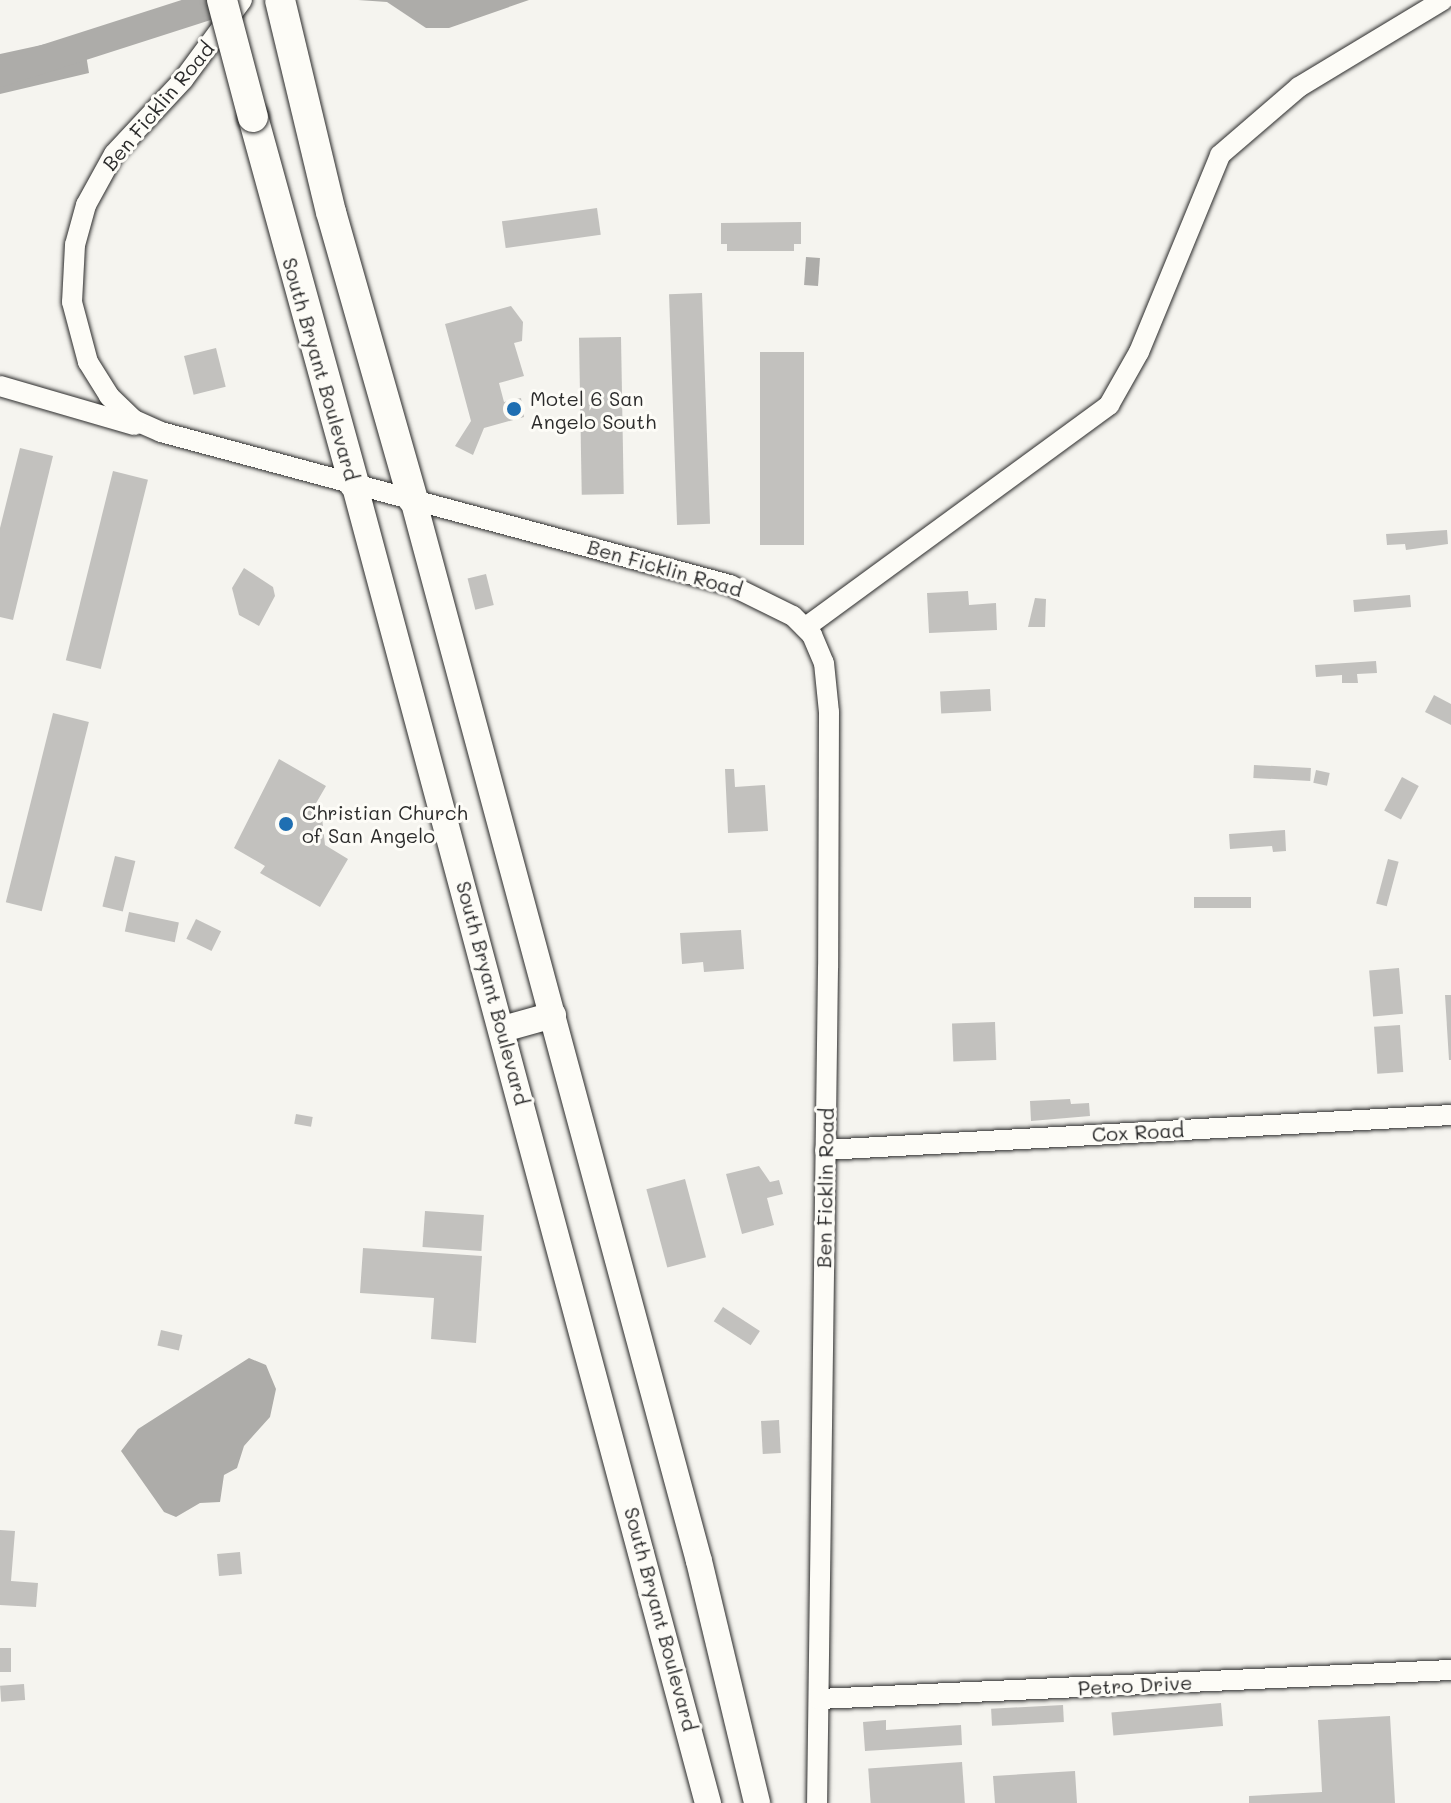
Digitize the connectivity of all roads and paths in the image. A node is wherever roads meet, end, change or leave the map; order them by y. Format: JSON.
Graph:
{"nodes":[{"id":1,"x":222,"y":0,"type":"edge"},
{"id":2,"x":242,"y":0,"type":"edge"},
{"id":3,"x":280,"y":0,"type":"edge"},
{"id":4,"x":1443,"y":0,"type":"edge"},
{"id":5,"x":0,"y":386,"type":"edge"},
{"id":6,"x":104,"y":406,"type":"junction"},
{"id":7,"x":354,"y":483,"type":"junction"},
{"id":8,"x":413,"y":499,"type":"junction"},
{"id":9,"x":806,"y":627,"type":"junction"},
{"id":10,"x":553,"y":1015,"type":"junction"},
{"id":11,"x":503,"y":1029,"type":"junction"},
{"id":12,"x":1451,"y":1115,"type":"edge"},
{"id":13,"x":825,"y":1150,"type":"junction"},
{"id":14,"x":1451,"y":1670,"type":"edge"},
{"id":15,"x":819,"y":1699,"type":"junction"},
{"id":16,"x":708,"y":1803,"type":"edge"},
{"id":17,"x":757,"y":1803,"type":"edge"},
{"id":18,"x":817,"y":1803,"type":"edge"}],
"edges":[{"from":1,"to":7,"type":"highway","name":"South Bryant Boulevard","bridge":true},
{"from":2,"to":6,"type":"street","name":"Ben Ficklin Road"},
{"from":3,"to":8,"type":"highway"},
{"from":4,"to":9,"type":"street"},
{"from":5,"to":6,"type":"street","name":"Ben Ficklin Road"},
{"from":6,"to":7,"type":"street","name":"Ben Ficklin Road"},
{"from":7,"to":8,"type":"street","name":"Ben Ficklin Road"},
{"from":7,"to":11,"type":"main road","name":"South Bryant Boulevard"},
{"from":8,"to":9,"type":"street","name":"Ben Ficklin Road"},
{"from":8,"to":10,"type":"main road"},
{"from":9,"to":13,"type":"street","name":"Ben Ficklin Road"},
{"from":10,"to":11,"type":"main road"},
{"from":10,"to":17,"type":"main road"},
{"from":11,"to":16,"type":"main road","name":"South Bryant Boulevard"},
{"from":12,"to":13,"type":"street","name":"Cox Road"},
{"from":13,"to":15,"type":"street","name":"Ben Ficklin Road"},
{"from":14,"to":15,"type":"street","name":"Petro Drive"},
{"from":15,"to":18,"type":"street","name":"Ben Ficklin Road"}]}
